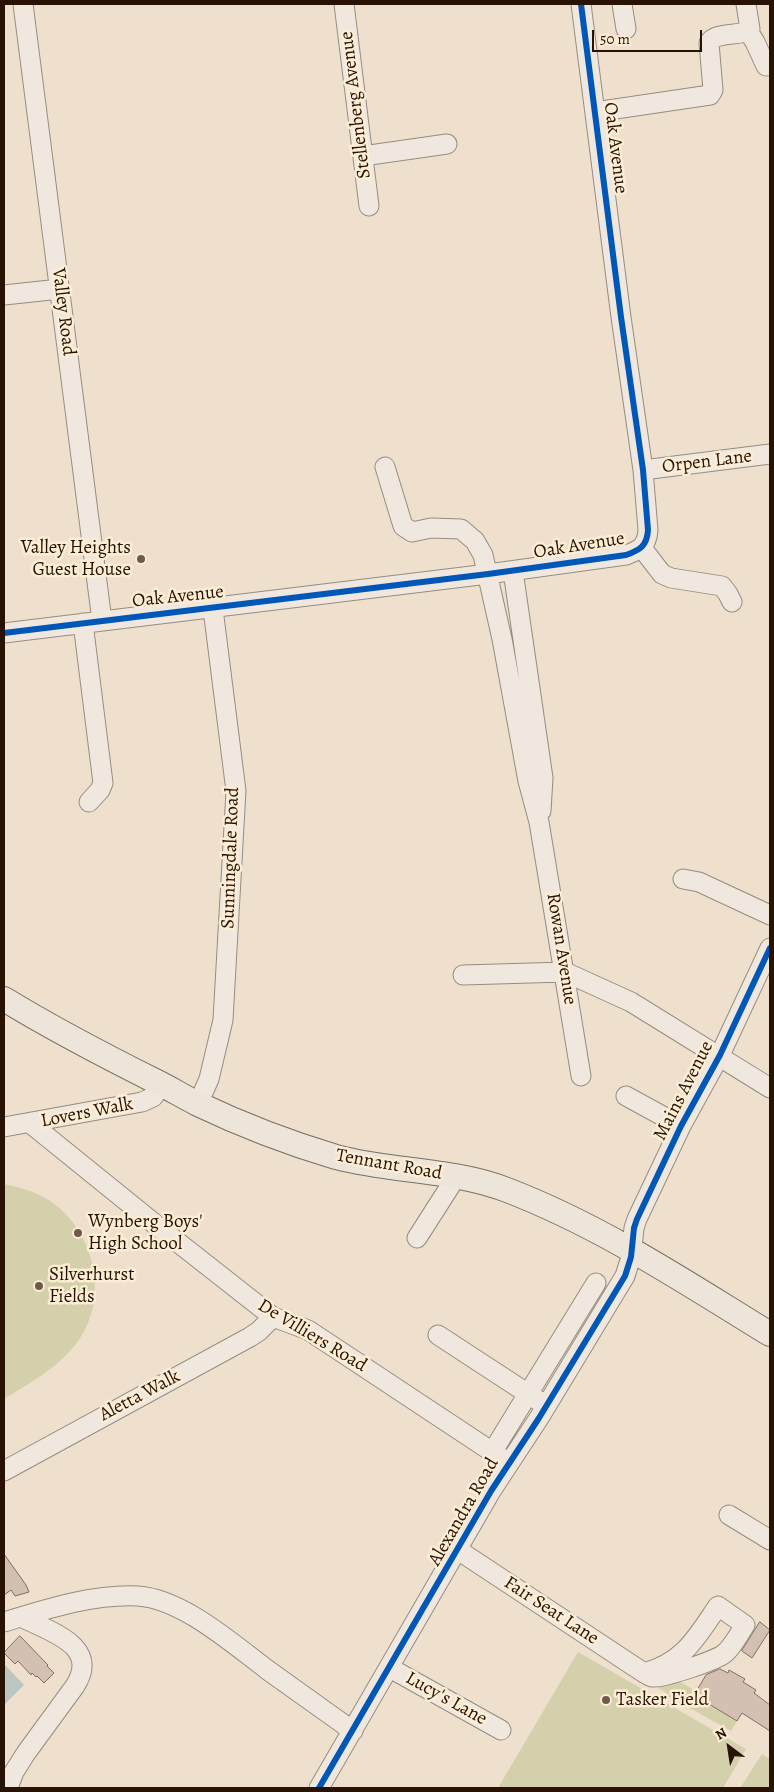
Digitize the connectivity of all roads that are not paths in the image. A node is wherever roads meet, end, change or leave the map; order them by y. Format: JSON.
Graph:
{"nodes":[{"id":1,"x":23,"y":4,"type":"edge"},
{"id":2,"x":344,"y":4,"type":"edge"},
{"id":3,"x":582,"y":4,"type":"edge"},
{"id":4,"x":622,"y":4,"type":"edge"},
{"id":5,"x":746,"y":4,"type":"edge"},
{"id":6,"x":626,"y":28,"type":"dead end"},
{"id":7,"x":748,"y":31,"type":"junction"},
{"id":8,"x":766,"y":66,"type":"dead end"},
{"id":9,"x":595,"y":112,"type":"junction"},
{"id":10,"x":447,"y":144,"type":"dead end"},
{"id":11,"x":362,"y":156,"type":"junction"},
{"id":12,"x":369,"y":206,"type":"dead end"},
{"id":13,"x":60,"y":289,"type":"junction"},
{"id":14,"x":4,"y":295,"type":"edge"},
{"id":15,"x":770,"y":454,"type":"edge"},
{"id":16,"x":385,"y":467,"type":"dead end"},
{"id":17,"x":643,"y":470,"type":"junction"},
{"id":18,"x":642,"y":548,"type":"junction"},
{"id":19,"x":513,"y":571,"type":"junction"},
{"id":20,"x":488,"y":574,"type":"junction"},
{"id":21,"x":732,"y":602,"type":"dead end"},
{"id":22,"x":213,"y":609,"type":"junction"},
{"id":23,"x":102,"y":621,"type":"junction"},
{"id":24,"x":83,"y":623,"type":"junction"},
{"id":25,"x":4,"y":633,"type":"edge"},
{"id":26,"x":89,"y":802,"type":"dead end"},
{"id":27,"x":539,"y":822,"type":"junction"},
{"id":28,"x":683,"y":879,"type":"dead end"},
{"id":29,"x":770,"y":915,"type":"edge"},
{"id":30,"x":770,"y":948,"type":"edge"},
{"id":31,"x":565,"y":972,"type":"junction"},
{"id":32,"x":463,"y":975,"type":"dead end"},
{"id":33,"x":4,"y":999,"type":"edge"},
{"id":34,"x":720,"y":1055,"type":"junction"},
{"id":35,"x":581,"y":1076,"type":"dead end"},
{"id":36,"x":162,"y":1084,"type":"junction"},
{"id":37,"x":770,"y":1088,"type":"edge"},
{"id":38,"x":626,"y":1096,"type":"dead end"},
{"id":39,"x":198,"y":1104,"type":"junction"},
{"id":40,"x":30,"y":1124,"type":"junction"},
{"id":41,"x":681,"y":1126,"type":"junction"},
{"id":42,"x":4,"y":1127,"type":"edge"},
{"id":43,"x":456,"y":1177,"type":"junction"},
{"id":44,"x":417,"y":1238,"type":"dead end"},
{"id":45,"x":632,"y":1250,"type":"junction"},
{"id":46,"x":596,"y":1282,"type":"dead end"},
{"id":47,"x":273,"y":1317,"type":"junction"},
{"id":48,"x":571,"y":1324,"type":"junction"},
{"id":49,"x":770,"y":1334,"type":"edge"},
{"id":50,"x":438,"y":1335,"type":"dead end"},
{"id":51,"x":590,"y":1335,"type":"junction"},
{"id":52,"x":528,"y":1394,"type":"junction"},
{"id":53,"x":546,"y":1406,"type":"junction"},
{"id":54,"x":515,"y":1416,"type":"junction"},
{"id":55,"x":533,"y":1427,"type":"junction"},
{"id":56,"x":493,"y":1451,"type":"junction"},
{"id":57,"x":509,"y":1463,"type":"junction"},
{"id":58,"x":4,"y":1471,"type":"edge"},
{"id":59,"x":729,"y":1515,"type":"dead end"},
{"id":60,"x":770,"y":1540,"type":"edge"},
{"id":61,"x":458,"y":1550,"type":"junction"},
{"id":62,"x":12,"y":1620,"type":"edge"},
{"id":63,"x":390,"y":1668,"type":"junction"},
{"id":64,"x":644,"y":1673,"type":"junction"},
{"id":65,"x":501,"y":1730,"type":"dead end"},
{"id":66,"x":353,"y":1731,"type":"junction"},
{"id":67,"x":8,"y":1788,"type":"edge"},
{"id":68,"x":319,"y":1788,"type":"edge"}],
"edges":[{"from":1,"to":13,"type":"street","name":"Valley Road"},
{"from":2,"to":11,"type":"street","name":"Stellenberg Avenue"},
{"from":3,"to":9,"type":"street","name":"Oak Avenue"},
{"from":4,"to":6,"type":"street"},
{"from":5,"to":7,"type":"street"},
{"from":7,"to":8,"type":"street"},
{"from":7,"to":9,"type":"street"},
{"from":9,"to":17,"type":"street","name":"Oak Avenue"},
{"from":10,"to":11,"type":"street"},
{"from":11,"to":12,"type":"street","name":"Stellenberg Avenue"},
{"from":13,"to":14,"type":"street"},
{"from":13,"to":23,"type":"street","name":"Valley Road"},
{"from":15,"to":17,"type":"street","name":"Orpen Lane"},
{"from":16,"to":20,"type":"street","name":"Rowan Avenue"},
{"from":17,"to":18,"type":"street","name":"Oak Avenue"},
{"from":18,"to":19,"type":"street","name":"Oak Avenue"},
{"from":18,"to":21,"type":"street"},
{"from":19,"to":20,"type":"street","name":"Oak Avenue"},
{"from":19,"to":27,"type":"street","name":"Rowan Avenue"},
{"from":20,"to":22,"type":"street","name":"Oak Avenue"},
{"from":20,"to":27,"type":"street","name":"Rowan Avenue"},
{"from":22,"to":23,"type":"street","name":"Oak Avenue"},
{"from":22,"to":39,"type":"street","name":"Sunningdale Road"},
{"from":23,"to":24,"type":"street","name":"Oak Avenue"},
{"from":24,"to":25,"type":"street","name":"Oak Avenue"},
{"from":24,"to":26,"type":"street"},
{"from":27,"to":31,"type":"street","name":"Rowan Avenue"},
{"from":28,"to":29,"type":"street"},
{"from":30,"to":34,"type":"street","name":"Mains Avenue"},
{"from":31,"to":32,"type":"street"},
{"from":31,"to":34,"type":"street"},
{"from":31,"to":35,"type":"street","name":"Rowan Avenue"},
{"from":33,"to":36,"type":"main road","name":"Tennant Road"},
{"from":34,"to":37,"type":"street"},
{"from":34,"to":41,"type":"street","name":"Mains Avenue"},
{"from":36,"to":39,"type":"main road","name":"Tennant Road"},
{"from":36,"to":40,"type":"street","name":"Lovers Walk"},
{"from":38,"to":41,"type":"street"},
{"from":39,"to":43,"type":"main road","name":"Tennant Road"},
{"from":40,"to":42,"type":"street","name":"Lovers Walk"},
{"from":40,"to":47,"type":"street","name":"De Villiers Road"},
{"from":41,"to":45,"type":"street","name":"Mains Avenue"},
{"from":43,"to":44,"type":"street"},
{"from":43,"to":45,"type":"main road","name":"Tennant Road"},
{"from":45,"to":49,"type":"main road","name":"Tennant Road"},
{"from":45,"to":51,"type":"street","name":"Alexandra Road"},
{"from":46,"to":48,"type":"street"},
{"from":47,"to":56,"type":"street","name":"De Villiers Road"},
{"from":47,"to":58,"type":"street","name":"Aletta Walk"},
{"from":48,"to":51,"type":"street"},
{"from":48,"to":52,"type":"street"},
{"from":50,"to":52,"type":"street"},
{"from":51,"to":53,"type":"street","name":"Alexandra Road"},
{"from":52,"to":53,"type":"street"},
{"from":52,"to":54,"type":"street"},
{"from":53,"to":55,"type":"street","name":"Alexandra Road"},
{"from":54,"to":55,"type":"street"},
{"from":54,"to":56,"type":"street"},
{"from":55,"to":57,"type":"street","name":"Alexandra Road"},
{"from":56,"to":57,"type":"street","name":"De Villiers Road"},
{"from":57,"to":61,"type":"street","name":"Alexandra Road"},
{"from":59,"to":60,"type":"street"},
{"from":61,"to":63,"type":"street","name":"Alexandra Road"},
{"from":61,"to":64,"type":"street","name":"Fair Seat Lane"},
{"from":62,"to":66,"type":"street"},
{"from":62,"to":67,"type":"street"},
{"from":63,"to":65,"type":"street","name":"Lucy's Lane"},
{"from":63,"to":66,"type":"street","name":"Alexandra Road"},
{"from":64,"to":64,"type":"street"},
{"from":66,"to":68,"type":"street","name":"Alexandra Road"}]}
